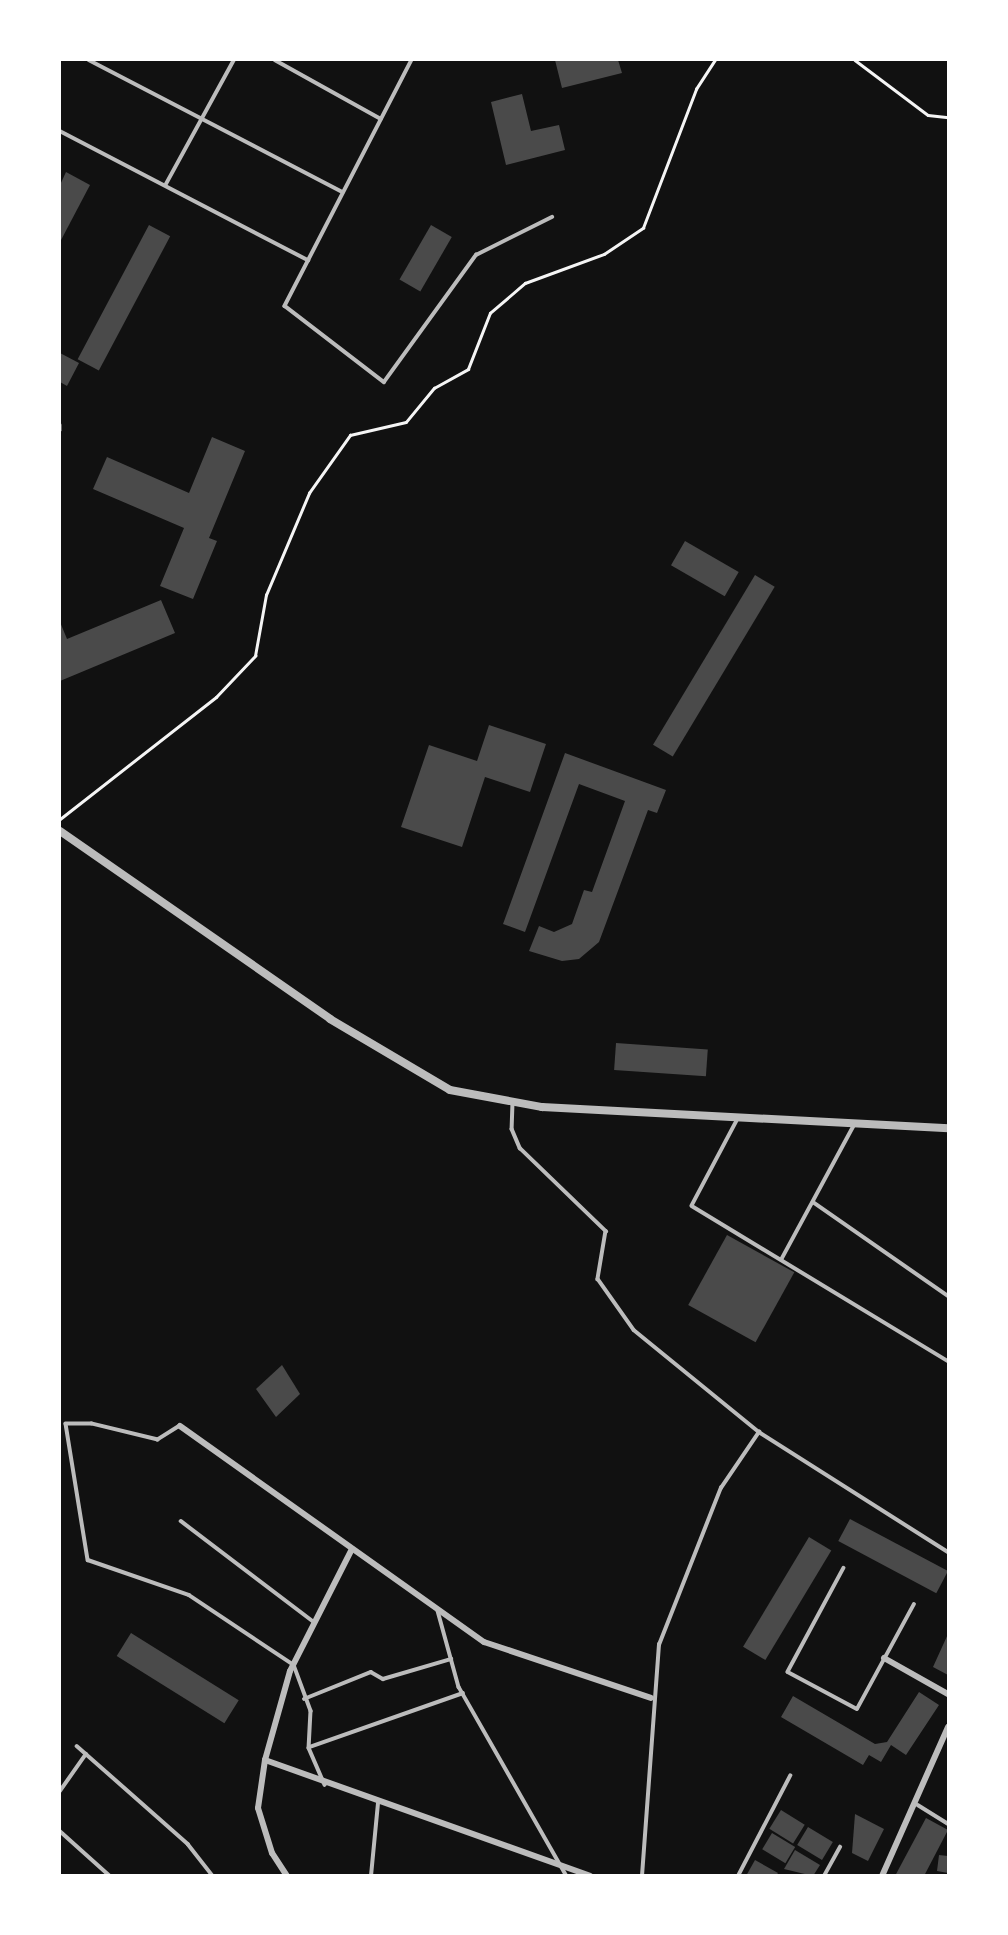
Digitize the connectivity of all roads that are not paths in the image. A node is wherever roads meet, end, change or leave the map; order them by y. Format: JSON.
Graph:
{"nodes":[{"id":1,"x":89,"y":60,"type":"edge"},
{"id":2,"x":234,"y":60,"type":"edge"},
{"id":3,"x":275,"y":60,"type":"edge"},
{"id":4,"x":412,"y":60,"type":"edge"},
{"id":5,"x":201,"y":114,"type":"junction"},
{"id":6,"x":381,"y":119,"type":"junction"},
{"id":7,"x":60,"y":131,"type":"edge"},
{"id":8,"x":166,"y":184,"type":"junction"},
{"id":9,"x":343,"y":192,"type":"junction"},
{"id":10,"x":552,"y":217,"type":"dead end"},
{"id":11,"x":308,"y":260,"type":"junction"},
{"id":12,"x":60,"y":831,"type":"edge"},
{"id":13,"x":513,"y":1103,"type":"junction"},
{"id":14,"x":739,"y":1117,"type":"junction"},
{"id":15,"x":855,"y":1123,"type":"junction"},
{"id":16,"x":948,"y":1128,"type":"edge"},
{"id":17,"x":813,"y":1202,"type":"junction"},
{"id":18,"x":781,"y":1260,"type":"junction"},
{"id":19,"x":948,"y":1296,"type":"edge"},
{"id":20,"x":948,"y":1361,"type":"edge"},
{"id":21,"x":180,"y":1426,"type":"joint"},
{"id":22,"x":759,"y":1432,"type":"junction"},
{"id":23,"x":181,"y":1521,"type":"dead end"},
{"id":24,"x":352,"y":1549,"type":"junction"},
{"id":25,"x":948,"y":1552,"type":"edge"},
{"id":26,"x":844,"y":1567,"type":"dead end"},
{"id":27,"x":914,"y":1604,"type":"dead end"},
{"id":28,"x":437,"y":1609,"type":"junction"},
{"id":29,"x":316,"y":1623,"type":"junction"},
{"id":30,"x":884,"y":1658,"type":"junction"},
{"id":31,"x":451,"y":1659,"type":"junction"},
{"id":32,"x":294,"y":1665,"type":"junction"},
{"id":33,"x":463,"y":1693,"type":"junction"},
{"id":34,"x":948,"y":1694,"type":"edge"},
{"id":35,"x":651,"y":1698,"type":"junction"},
{"id":36,"x":304,"y":1699,"type":"junction"},
{"id":37,"x":948,"y":1727,"type":"edge"},
{"id":38,"x":77,"y":1746,"type":"dead end"},
{"id":39,"x":309,"y":1748,"type":"junction"},
{"id":40,"x":86,"y":1754,"type":"junction"},
{"id":41,"x":265,"y":1760,"type":"junction"},
{"id":42,"x":790,"y":1776,"type":"dead end"},
{"id":43,"x":325,"y":1785,"type":"junction"},
{"id":44,"x":60,"y":1791,"type":"edge"},
{"id":45,"x":378,"y":1803,"type":"junction"},
{"id":46,"x":918,"y":1805,"type":"junction"},
{"id":47,"x":948,"y":1824,"type":"edge"},
{"id":48,"x":60,"y":1831,"type":"edge"},
{"id":49,"x":840,"y":1847,"type":"dead end"},
{"id":50,"x":560,"y":1865,"type":"junction"},
{"id":51,"x":110,"y":1875,"type":"edge"},
{"id":52,"x":213,"y":1875,"type":"edge"},
{"id":53,"x":287,"y":1875,"type":"edge"},
{"id":54,"x":371,"y":1875,"type":"edge"},
{"id":55,"x":567,"y":1875,"type":"edge"},
{"id":56,"x":590,"y":1875,"type":"edge"},
{"id":57,"x":642,"y":1875,"type":"edge"},
{"id":58,"x":738,"y":1875,"type":"edge"},
{"id":59,"x":824,"y":1875,"type":"edge"},
{"id":60,"x":882,"y":1875,"type":"edge"}],
"edges":[{"from":1,"to":5,"type":"lane"},
{"from":2,"to":5,"type":"lane"},
{"from":3,"to":6,"type":"lane"},
{"from":4,"to":6,"type":"lane"},
{"from":5,"to":8,"type":"lane"},
{"from":5,"to":9,"type":"lane"},
{"from":6,"to":9,"type":"lane"},
{"from":7,"to":8,"type":"lane"},
{"from":8,"to":11,"type":"lane"},
{"from":9,"to":11,"type":"lane"},
{"from":10,"to":11,"type":"lane"},
{"from":12,"to":13,"type":"street"},
{"from":13,"to":14,"type":"street"},
{"from":13,"to":22,"type":"lane"},
{"from":14,"to":15,"type":"street"},
{"from":14,"to":18,"type":"lane"},
{"from":15,"to":16,"type":"street"},
{"from":15,"to":17,"type":"lane"},
{"from":17,"to":18,"type":"lane"},
{"from":17,"to":19,"type":"lane"},
{"from":18,"to":20,"type":"lane"},
{"from":21,"to":24,"type":"street"},
{"from":21,"to":32,"type":"lane"},
{"from":22,"to":25,"type":"lane"},
{"from":22,"to":35,"type":"lane"},
{"from":23,"to":29,"type":"lane"},
{"from":24,"to":28,"type":"street"},
{"from":24,"to":29,"type":"street"},
{"from":26,"to":30,"type":"lane"},
{"from":27,"to":30,"type":"lane"},
{"from":28,"to":31,"type":"lane"},
{"from":28,"to":35,"type":"street"},
{"from":29,"to":32,"type":"street"},
{"from":30,"to":34,"type":"street"},
{"from":31,"to":33,"type":"lane"},
{"from":31,"to":36,"type":"lane"},
{"from":32,"to":36,"type":"lane"},
{"from":32,"to":41,"type":"street"},
{"from":33,"to":39,"type":"lane"},
{"from":33,"to":50,"type":"lane"},
{"from":35,"to":57,"type":"lane"},
{"from":36,"to":39,"type":"lane"},
{"from":37,"to":46,"type":"street"},
{"from":38,"to":40,"type":"lane"},
{"from":39,"to":43,"type":"lane"},
{"from":40,"to":44,"type":"lane"},
{"from":40,"to":52,"type":"lane"},
{"from":41,"to":43,"type":"street"},
{"from":41,"to":53,"type":"street"},
{"from":42,"to":58,"type":"lane"},
{"from":43,"to":45,"type":"street"},
{"from":45,"to":50,"type":"street"},
{"from":45,"to":54,"type":"lane"},
{"from":46,"to":47,"type":"lane"},
{"from":46,"to":60,"type":"street"},
{"from":48,"to":51,"type":"lane"},
{"from":49,"to":59,"type":"lane"},
{"from":50,"to":55,"type":"lane"},
{"from":50,"to":56,"type":"street"}]}
